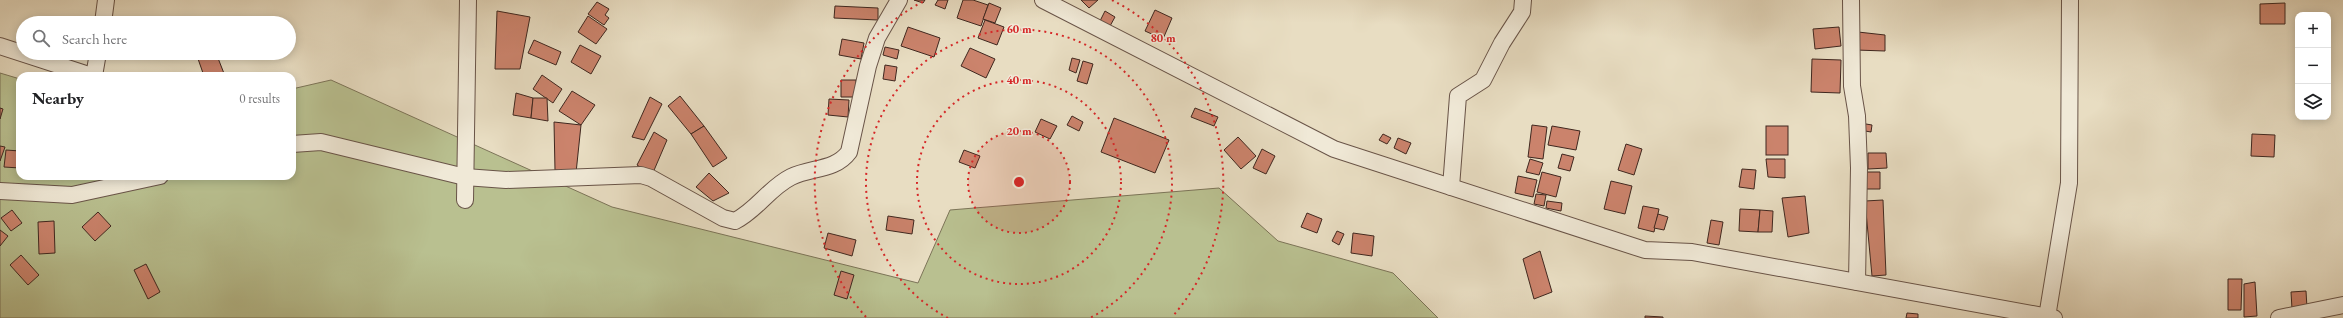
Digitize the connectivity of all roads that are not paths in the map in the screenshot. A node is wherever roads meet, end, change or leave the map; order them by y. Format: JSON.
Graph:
{"nodes":[{"id":1,"x":106,"y":0,"type":"edge"},
{"id":2,"x":468,"y":0,"type":"edge"},
{"id":3,"x":899,"y":0,"type":"edge"},
{"id":4,"x":1043,"y":0,"type":"edge"},
{"id":5,"x":1523,"y":0,"type":"edge"},
{"id":6,"x":1851,"y":0,"type":"edge"},
{"id":7,"x":2070,"y":0,"type":"edge"},
{"id":8,"x":104,"y":16,"type":"edge"},
{"id":9,"x":0,"y":46,"type":"edge"},
{"id":10,"x":16,"y":51,"type":"edge"},
{"id":11,"x":43,"y":60,"type":"edge"},
{"id":12,"x":96,"y":60,"type":"edge"},
{"id":13,"x":81,"y":72,"type":"edge"},
{"id":14,"x":94,"y":72,"type":"edge"},
{"id":15,"x":296,"y":144,"type":"edge"},
{"id":16,"x":465,"y":178,"type":"junction"},
{"id":17,"x":141,"y":180,"type":"edge"},
{"id":18,"x":1451,"y":187,"type":"junction"},
{"id":19,"x":0,"y":191,"type":"edge"},
{"id":20,"x":465,"y":200,"type":"dead end"},
{"id":21,"x":1857,"y":282,"type":"junction"},
{"id":22,"x":2343,"y":305,"type":"edge"},
{"id":23,"x":2050,"y":317,"type":"edge"},
{"id":24,"x":2279,"y":318,"type":"edge"}],
"edges":[{"from":1,"to":8,"type":"street"},
{"from":2,"to":16,"type":"street"},
{"from":3,"to":16,"type":"street"},
{"from":4,"to":18,"type":"street"},
{"from":5,"to":18,"type":"street"},
{"from":6,"to":21,"type":"street"},
{"from":7,"to":23,"type":"street"},
{"from":9,"to":10,"type":"street"},
{"from":11,"to":13,"type":"street"},
{"from":12,"to":14,"type":"street"},
{"from":15,"to":16,"type":"street"},
{"from":16,"to":20,"type":"street"},
{"from":17,"to":19,"type":"street"},
{"from":18,"to":21,"type":"street"},
{"from":21,"to":23,"type":"street"},
{"from":22,"to":24,"type":"street"}]}
